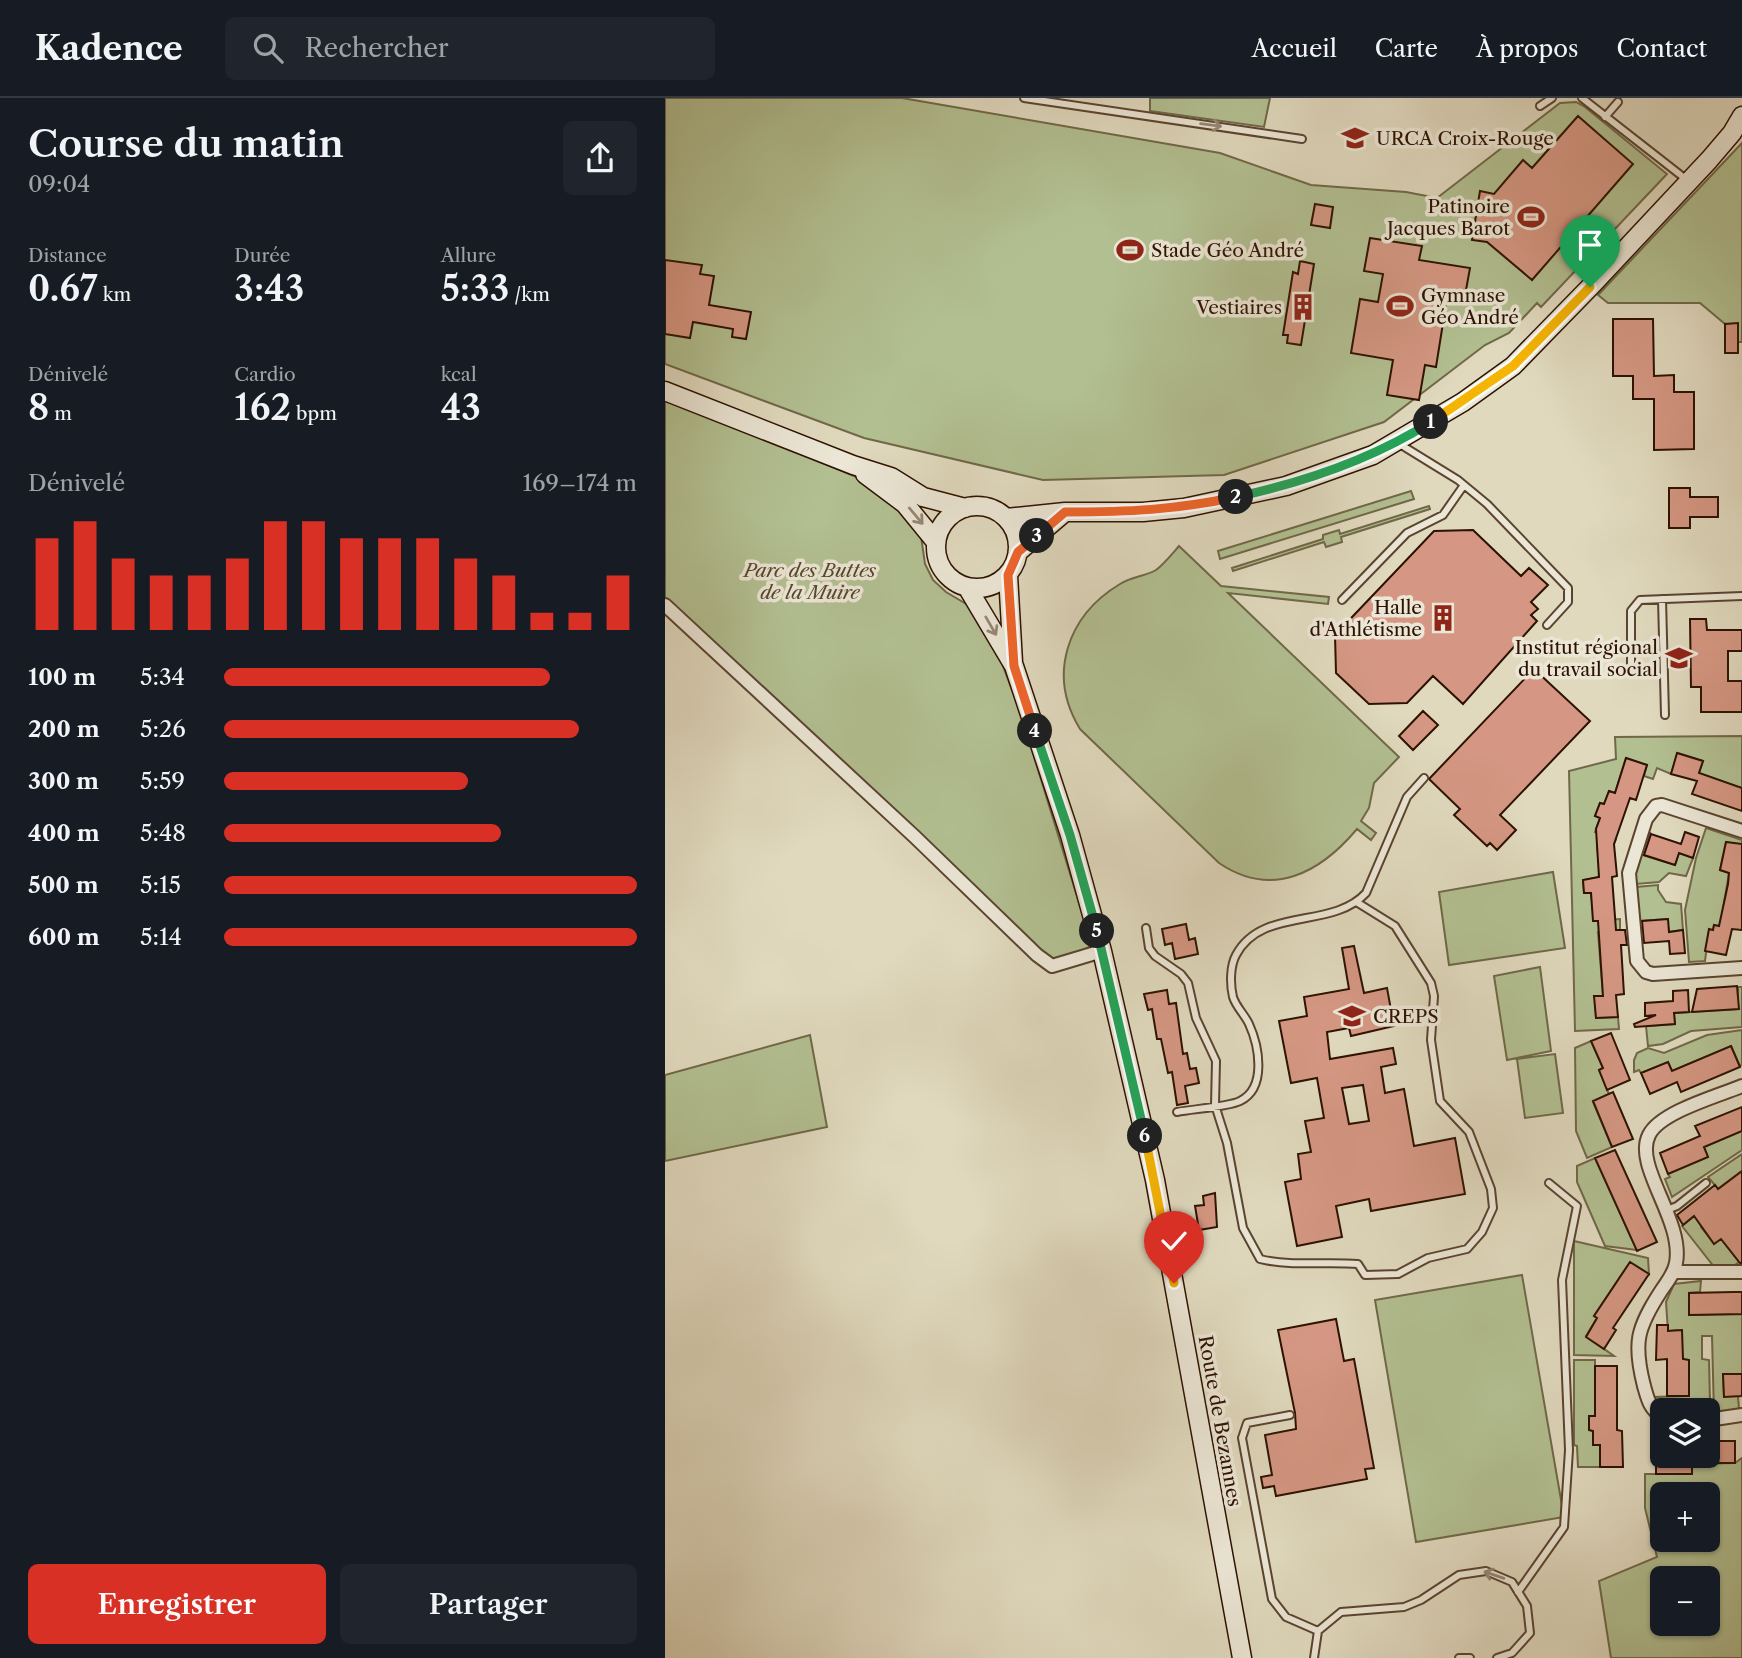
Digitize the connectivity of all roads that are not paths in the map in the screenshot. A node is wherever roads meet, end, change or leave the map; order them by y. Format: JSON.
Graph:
{"nodes":[{"id":1,"x":1024,"y":98,"type":"edge"},
{"id":2,"x":1552,"y":98,"type":"edge"},
{"id":3,"x":1581,"y":98,"type":"edge"},
{"id":4,"x":1618,"y":102,"type":"dead end"},
{"id":5,"x":1541,"y":106,"type":"dead end"},
{"id":6,"x":1742,"y":116,"type":"edge"},
{"id":7,"x":1605,"y":117,"type":"junction"},
{"id":8,"x":1302,"y":139,"type":"dead end"},
{"id":9,"x":1689,"y":181,"type":"junction"},
{"id":10,"x":665,"y":391,"type":"edge"},
{"id":11,"x":1396,"y":442,"type":"junction"},
{"id":12,"x":853,"y":466,"type":"junction"},
{"id":13,"x":1464,"y":485,"type":"junction"},
{"id":14,"x":965,"y":508,"type":"junction"},
{"id":15,"x":1065,"y":512,"type":"junction"},
{"id":16,"x":1006,"y":518,"type":"junction"},
{"id":17,"x":936,"y":542,"type":"junction"},
{"id":18,"x":1018,"y":552,"type":"junction"},
{"id":19,"x":1008,"y":575,"type":"junction"},
{"id":20,"x":967,"y":587,"type":"junction"},
{"id":21,"x":1742,"y":596,"type":"edge"},
{"id":22,"x":1662,"y":599,"type":"junction"},
{"id":23,"x":1342,"y":600,"type":"dead end"},
{"id":24,"x":665,"y":606,"type":"edge"},
{"id":25,"x":1546,"y":625,"type":"dead end"},
{"id":26,"x":1014,"y":666,"type":"junction"},
{"id":27,"x":1631,"y":673,"type":"dead end"},
{"id":28,"x":1665,"y":715,"type":"dead end"},
{"id":29,"x":1425,"y":778,"type":"dead end"},
{"id":30,"x":1742,"y":831,"type":"edge"},
{"id":31,"x":1357,"y":902,"type":"junction"},
{"id":32,"x":1146,"y":928,"type":"dead end"},
{"id":33,"x":1103,"y":951,"type":"junction"},
{"id":34,"x":1742,"y":968,"type":"edge"},
{"id":35,"x":1742,"y":1086,"type":"edge"},
{"id":36,"x":1215,"y":1105,"type":"junction"},
{"id":37,"x":1177,"y":1112,"type":"dead end"},
{"id":38,"x":1549,"y":1183,"type":"dead end"},
{"id":39,"x":1706,"y":1183,"type":"dead end"},
{"id":40,"x":1667,"y":1210,"type":"junction"},
{"id":41,"x":1674,"y":1272,"type":"junction"},
{"id":42,"x":1742,"y":1272,"type":"edge"},
{"id":43,"x":1650,"y":1405,"type":"edge"},
{"id":44,"x":1290,"y":1415,"type":"dead end"},
{"id":45,"x":1742,"y":1415,"type":"edge"},
{"id":46,"x":1720,"y":1418,"type":"edge"},
{"id":47,"x":1518,"y":1592,"type":"junction"},
{"id":48,"x":1318,"y":1632,"type":"junction"},
{"id":49,"x":1242,"y":1658,"type":"edge"},
{"id":50,"x":1314,"y":1658,"type":"edge"},
{"id":51,"x":1459,"y":1658,"type":"edge"},
{"id":52,"x":1470,"y":1658,"type":"edge"},
{"id":53,"x":1497,"y":1658,"type":"edge"}],
"edges":[{"from":1,"to":8,"type":"lane","one_way":true},
{"from":2,"to":5,"type":"lane"},
{"from":3,"to":7,"type":"lane"},
{"from":4,"to":7,"type":"lane"},
{"from":6,"to":9,"type":"street"},
{"from":7,"to":9,"type":"lane"},
{"from":9,"to":11,"type":"street"},
{"from":10,"to":12,"type":"street"},
{"from":11,"to":13,"type":"lane"},
{"from":11,"to":15,"type":"street"},
{"from":12,"to":14,"type":"street"},
{"from":12,"to":17,"type":"street","one_way":true},
{"from":13,"to":23,"type":"lane"},
{"from":13,"to":25,"type":"lane"},
{"from":14,"to":16,"type":"street"},
{"from":14,"to":17,"type":"street"},
{"from":15,"to":16,"type":"street"},
{"from":15,"to":18,"type":"street"},
{"from":16,"to":18,"type":"street"},
{"from":17,"to":20,"type":"street"},
{"from":18,"to":19,"type":"street"},
{"from":19,"to":20,"type":"street"},
{"from":19,"to":26,"type":"street","name":"Route de Bezannes"},
{"from":20,"to":26,"type":"street","name":"Route de Bezannes","one_way":true},
{"from":21,"to":22,"type":"lane"},
{"from":22,"to":27,"type":"lane"},
{"from":22,"to":28,"type":"lane"},
{"from":24,"to":33,"type":"street"},
{"from":26,"to":33,"type":"street","name":"Route de Bezannes"},
{"from":29,"to":31,"type":"lane"},
{"from":30,"to":34,"type":"street"},
{"from":31,"to":36,"type":"lane"},
{"from":31,"to":36,"type":"lane"},
{"from":32,"to":36,"type":"lane"},
{"from":33,"to":49,"type":"street","name":"Route de Bezannes"},
{"from":35,"to":40,"type":"street"},
{"from":36,"to":37,"type":"lane"},
{"from":38,"to":47,"type":"lane"},
{"from":39,"to":40,"type":"lane"},
{"from":40,"to":41,"type":"street"},
{"from":41,"to":42,"type":"street"},
{"from":41,"to":43,"type":"street"},
{"from":44,"to":48,"type":"lane"},
{"from":45,"to":46,"type":"street"},
{"from":47,"to":48,"type":"lane","one_way":true},
{"from":47,"to":53,"type":"lane"},
{"from":48,"to":50,"type":"lane"},
{"from":51,"to":52,"type":"lane"}]}
